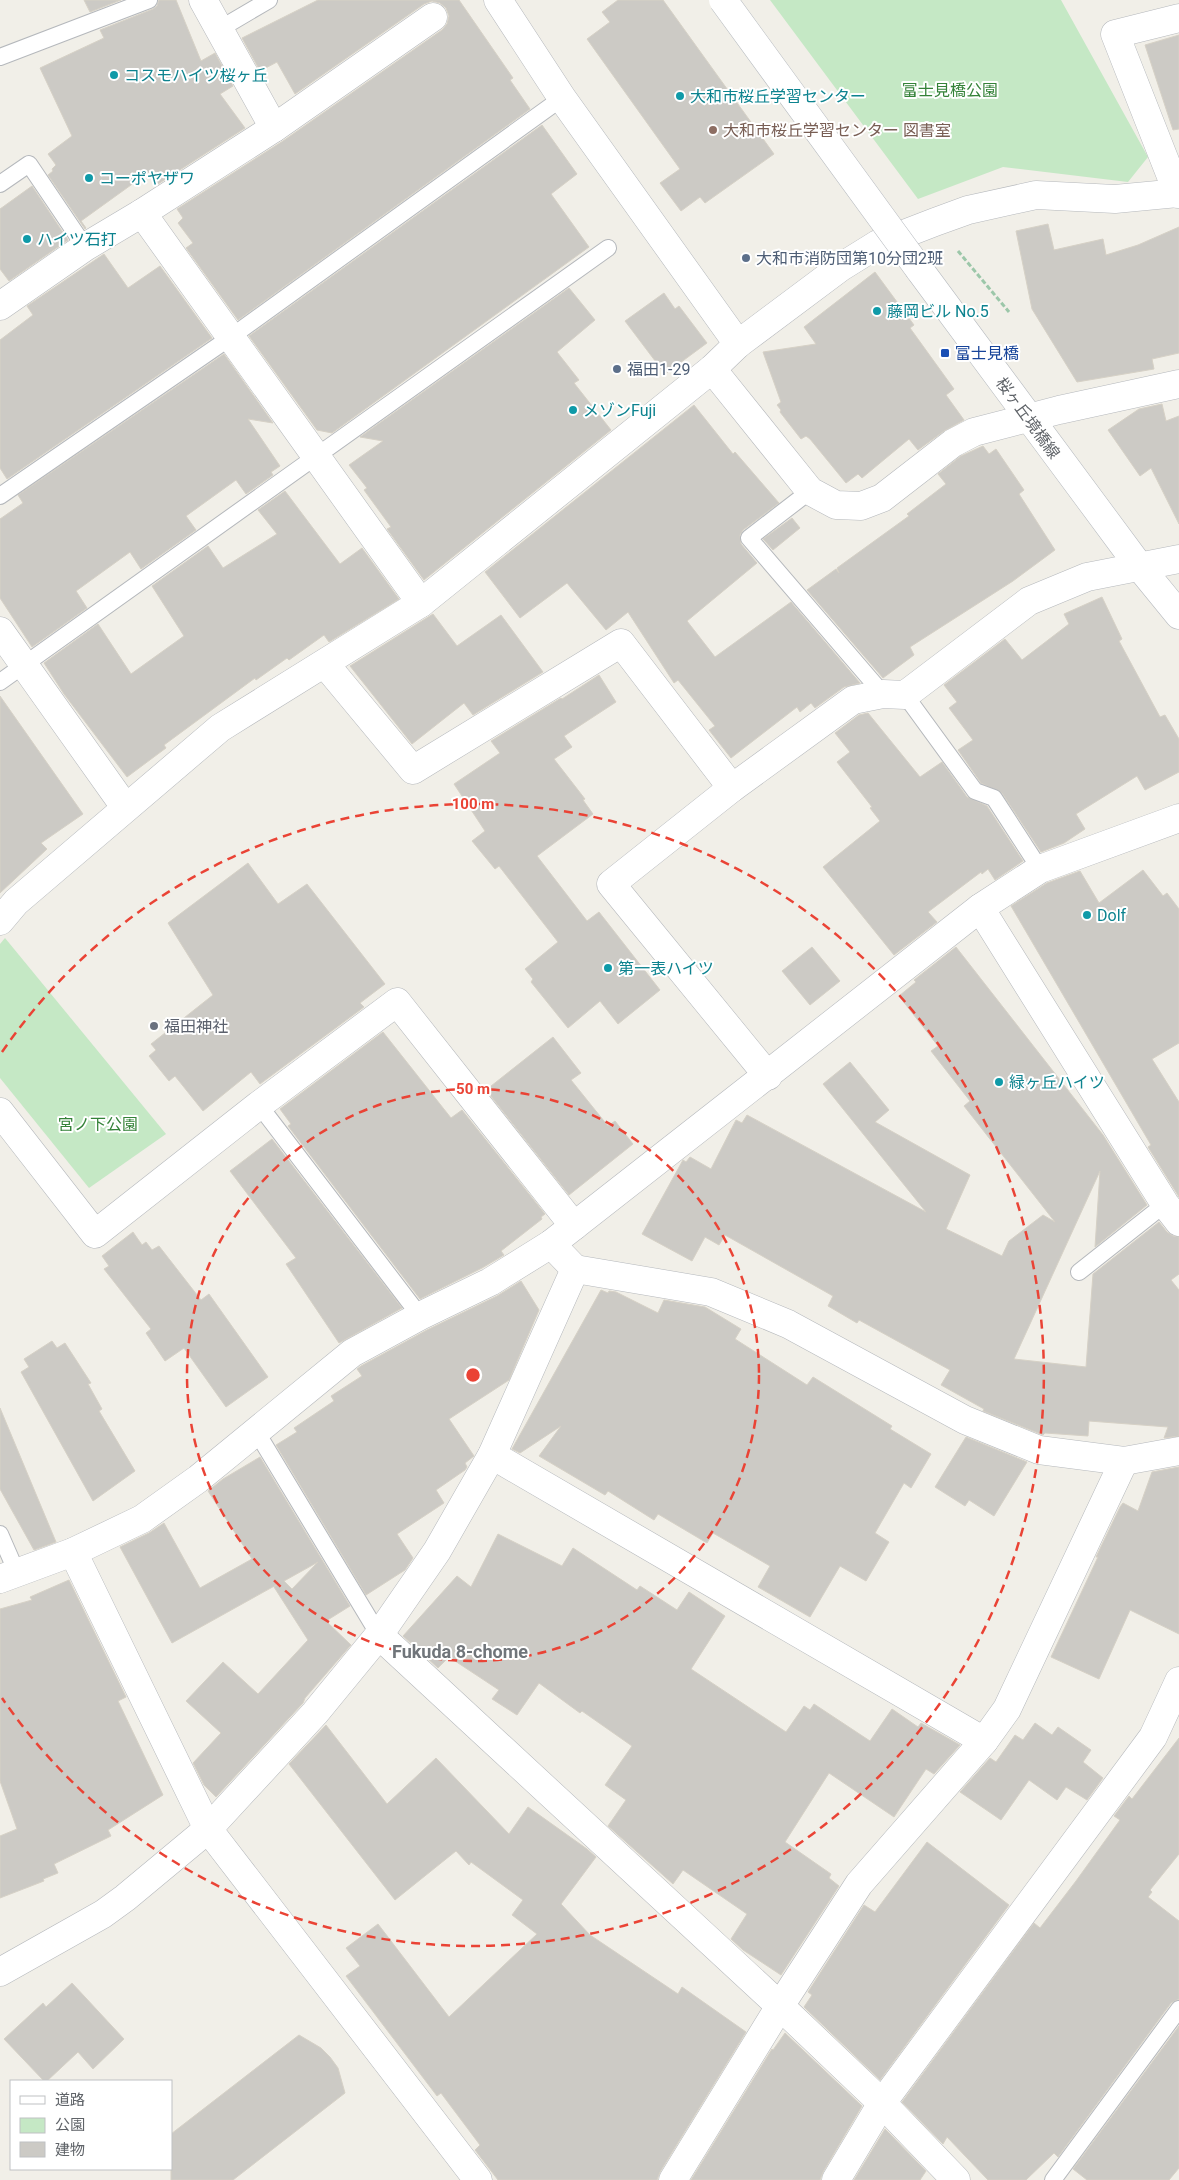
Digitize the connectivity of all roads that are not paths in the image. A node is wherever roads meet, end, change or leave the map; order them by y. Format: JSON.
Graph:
{"nodes":[{"id":1,"x":148,"y":0,"type":"edge"},
{"id":2,"x":203,"y":0,"type":"edge"},
{"id":3,"x":268,"y":0,"type":"edge"},
{"id":4,"x":498,"y":0,"type":"edge"},
{"id":5,"x":723,"y":0,"type":"edge"},
{"id":6,"x":433,"y":16,"type":"dead end"},
{"id":7,"x":1179,"y":18,"type":"edge"},
{"id":8,"x":218,"y":30,"type":"junction"},
{"id":9,"x":0,"y":57,"type":"edge"},
{"id":10,"x":562,"y":98,"type":"junction"},
{"id":11,"x":274,"y":128,"type":"junction"},
{"id":12,"x":0,"y":184,"type":"edge"},
{"id":13,"x":1178,"y":194,"type":"edge"},
{"id":14,"x":142,"y":213,"type":"junction"},
{"id":15,"x":85,"y":247,"type":"junction"},
{"id":16,"x":608,"y":248,"type":"dead end"},
{"id":17,"x":0,"y":306,"type":"edge"},
{"id":18,"x":231,"y":337,"type":"junction"},
{"id":19,"x":738,"y":344,"type":"junction"},
{"id":20,"x":712,"y":369,"type":"junction"},
{"id":21,"x":1179,"y":384,"type":"edge"},
{"id":22,"x":1028,"y":417,"type":"junction"},
{"id":23,"x":316,"y":456,"type":"junction"},
{"id":24,"x":810,"y":491,"type":"junction"},
{"id":25,"x":0,"y":496,"type":"edge"},
{"id":26,"x":1179,"y":560,"type":"edge"},
{"id":27,"x":1139,"y":566,"type":"junction"},
{"id":28,"x":421,"y":603,"type":"junction"},
{"id":29,"x":1179,"y":615,"type":"edge"},
{"id":30,"x":0,"y":631,"type":"edge"},
{"id":31,"x":24,"y":664,"type":"junction"},
{"id":32,"x":325,"y":664,"type":"junction"},
{"id":33,"x":0,"y":682,"type":"edge"},
{"id":34,"x":894,"y":695,"type":"junction"},
{"id":35,"x":732,"y":788,"type":"junction"},
{"id":36,"x":125,"y":807,"type":"junction"},
{"id":37,"x":1179,"y":818,"type":"edge"},
{"id":38,"x":1040,"y":869,"type":"junction"},
{"id":39,"x":980,"y":908,"type":"junction"},
{"id":40,"x":0,"y":921,"type":"edge"},
{"id":41,"x":768,"y":1076,"type":"junction"},
{"id":42,"x":259,"y":1105,"type":"junction"},
{"id":43,"x":0,"y":1112,"type":"edge"},
{"id":44,"x":1172,"y":1213,"type":"edge"},
{"id":45,"x":574,"y":1226,"type":"junction"},
{"id":46,"x":551,"y":1244,"type":"junction"},
{"id":47,"x":575,"y":1269,"type":"junction"},
{"id":48,"x":1079,"y":1272,"type":"dead end"},
{"id":49,"x":420,"y":1316,"type":"junction"},
{"id":50,"x":256,"y":1431,"type":"junction"},
{"id":51,"x":1179,"y":1451,"type":"edge"},
{"id":52,"x":492,"y":1455,"type":"junction"},
{"id":53,"x":1124,"y":1461,"type":"junction"},
{"id":54,"x":0,"y":1534,"type":"edge"},
{"id":55,"x":73,"y":1552,"type":"junction"},
{"id":56,"x":9,"y":1576,"type":"edge"},
{"id":57,"x":379,"y":1635,"type":"junction"},
{"id":58,"x":1179,"y":1681,"type":"edge"},
{"id":59,"x":984,"y":1741,"type":"junction"},
{"id":60,"x":208,"y":1829,"type":"junction"},
{"id":61,"x":0,"y":1972,"type":"edge"},
{"id":62,"x":780,"y":2006,"type":"junction"},
{"id":63,"x":1179,"y":2009,"type":"edge"},
{"id":64,"x":882,"y":2103,"type":"junction"},
{"id":65,"x":478,"y":2180,"type":"edge"},
{"id":66,"x":673,"y":2180,"type":"edge"},
{"id":67,"x":836,"y":2180,"type":"edge"},
{"id":68,"x":956,"y":2180,"type":"edge"},
{"id":69,"x":1054,"y":2180,"type":"edge"}],
"edges":[{"from":1,"to":9,"type":"lane"},
{"from":2,"to":8,"type":"street"},
{"from":3,"to":8,"type":"lane"},
{"from":4,"to":10,"type":"street"},
{"from":5,"to":22,"type":"street","name":"桜ヶ丘境橋線","bridge":true},
{"from":6,"to":11,"type":"street"},
{"from":7,"to":13,"type":"street"},
{"from":8,"to":11,"type":"street"},
{"from":10,"to":18,"type":"lane"},
{"from":10,"to":19,"type":"street"},
{"from":11,"to":14,"type":"street"},
{"from":12,"to":15,"type":"lane"},
{"from":13,"to":19,"type":"street"},
{"from":14,"to":15,"type":"street"},
{"from":14,"to":18,"type":"street"},
{"from":15,"to":17,"type":"street"},
{"from":16,"to":23,"type":"lane"},
{"from":18,"to":23,"type":"street"},
{"from":18,"to":25,"type":"lane"},
{"from":19,"to":20,"type":"street"},
{"from":20,"to":24,"type":"street"},
{"from":20,"to":28,"type":"street"},
{"from":21,"to":22,"type":"street"},
{"from":22,"to":24,"type":"street"},
{"from":22,"to":27,"type":"street","name":"桜ヶ丘境橋線"},
{"from":23,"to":28,"type":"street"},
{"from":23,"to":31,"type":"lane"},
{"from":24,"to":34,"type":"lane"},
{"from":26,"to":27,"type":"street"},
{"from":27,"to":29,"type":"street","name":"桜ヶ丘境橋線"},
{"from":27,"to":34,"type":"street"},
{"from":28,"to":32,"type":"street"},
{"from":30,"to":31,"type":"street"},
{"from":31,"to":33,"type":"lane"},
{"from":31,"to":36,"type":"street"},
{"from":32,"to":35,"type":"street"},
{"from":32,"to":36,"type":"street"},
{"from":34,"to":35,"type":"street"},
{"from":34,"to":38,"type":"lane"},
{"from":35,"to":41,"type":"street"},
{"from":36,"to":40,"type":"street"},
{"from":37,"to":38,"type":"street"},
{"from":38,"to":39,"type":"street"},
{"from":39,"to":41,"type":"street"},
{"from":39,"to":44,"type":"street"},
{"from":41,"to":45,"type":"street"},
{"from":42,"to":43,"type":"street"},
{"from":42,"to":45,"type":"street"},
{"from":42,"to":49,"type":"lane"},
{"from":44,"to":48,"type":"lane"},
{"from":45,"to":46,"type":"street"},
{"from":46,"to":47,"type":"street"},
{"from":46,"to":49,"type":"street"},
{"from":47,"to":52,"type":"street"},
{"from":47,"to":53,"type":"street"},
{"from":49,"to":50,"type":"street"},
{"from":50,"to":55,"type":"street"},
{"from":50,"to":57,"type":"lane"},
{"from":51,"to":53,"type":"street"},
{"from":52,"to":57,"type":"street"},
{"from":52,"to":59,"type":"street"},
{"from":53,"to":59,"type":"street"},
{"from":54,"to":56,"type":"lane"},
{"from":55,"to":56,"type":"street"},
{"from":55,"to":60,"type":"street"},
{"from":57,"to":60,"type":"street"},
{"from":57,"to":62,"type":"street"},
{"from":58,"to":64,"type":"street"},
{"from":59,"to":62,"type":"street"},
{"from":60,"to":61,"type":"street"},
{"from":60,"to":65,"type":"street"},
{"from":62,"to":64,"type":"street"},
{"from":62,"to":66,"type":"street"},
{"from":63,"to":69,"type":"lane"},
{"from":64,"to":67,"type":"street"},
{"from":64,"to":68,"type":"street"}]}
